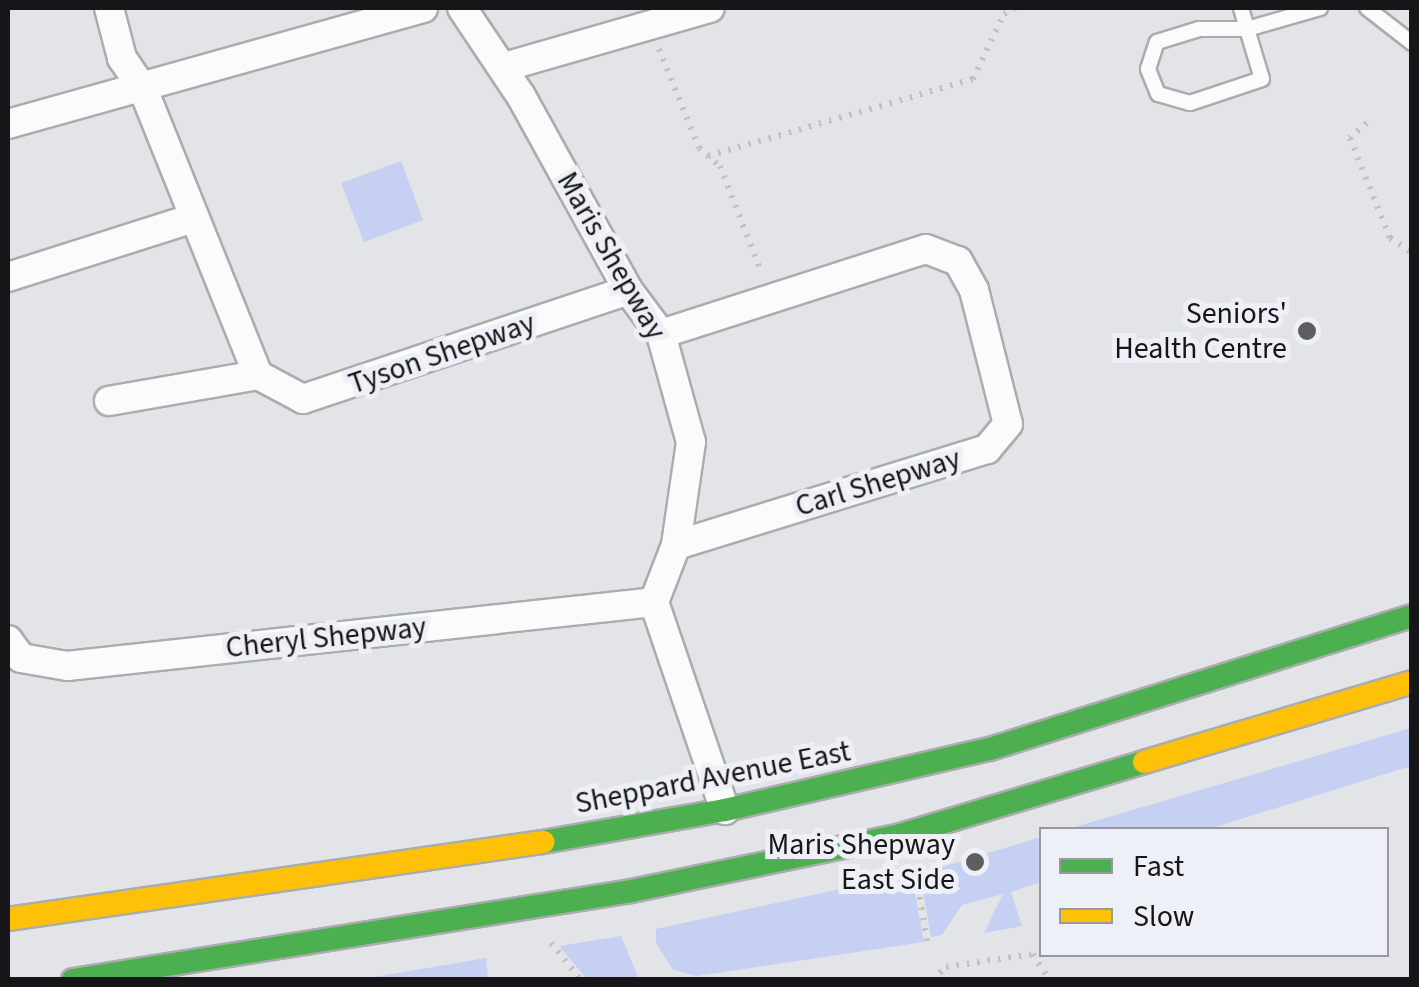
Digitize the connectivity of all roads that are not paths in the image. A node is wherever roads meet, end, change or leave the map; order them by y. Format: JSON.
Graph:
{"nodes":[{"id":1,"x":109,"y":8,"type":"edge"},
{"id":2,"x":423,"y":8,"type":"edge"},
{"id":3,"x":462,"y":8,"type":"edge"},
{"id":4,"x":710,"y":8,"type":"edge"},
{"id":5,"x":1241,"y":8,"type":"edge"},
{"id":6,"x":1320,"y":8,"type":"edge"},
{"id":7,"x":1366,"y":8,"type":"edge"},
{"id":8,"x":1247,"y":29,"type":"junction"},
{"id":9,"x":1412,"y":42,"type":"edge"},
{"id":10,"x":504,"y":67,"type":"junction"},
{"id":11,"x":142,"y":90,"type":"junction"},
{"id":12,"x":8,"y":124,"type":"edge"},
{"id":13,"x":192,"y":218,"type":"junction"},
{"id":14,"x":8,"y":276,"type":"edge"},
{"id":15,"x":628,"y":290,"type":"junction"},
{"id":16,"x":660,"y":334,"type":"junction"},
{"id":17,"x":258,"y":375,"type":"junction"},
{"id":18,"x":109,"y":401,"type":"dead end"},
{"id":19,"x":676,"y":545,"type":"junction"},
{"id":20,"x":654,"y":602,"type":"junction"},
{"id":21,"x":1412,"y":616,"type":"edge"},
{"id":22,"x":8,"y":640,"type":"edge"},
{"id":23,"x":1412,"y":682,"type":"edge"},
{"id":24,"x":725,"y":810,"type":"junction"},
{"id":25,"x":8,"y":918,"type":"edge"},
{"id":26,"x":73,"y":980,"type":"edge"}],
"edges":[{"from":1,"to":11,"type":"street"},
{"from":2,"to":11,"type":"street"},
{"from":3,"to":10,"type":"street","name":"Maris Shepway"},
{"from":4,"to":10,"type":"street"},
{"from":5,"to":8,"type":"lane"},
{"from":6,"to":8,"type":"lane"},
{"from":7,"to":9,"type":"lane"},
{"from":8,"to":8,"type":"lane"},
{"from":10,"to":15,"type":"street","name":"Maris Shepway"},
{"from":11,"to":12,"type":"street"},
{"from":11,"to":13,"type":"street"},
{"from":13,"to":14,"type":"street"},
{"from":13,"to":17,"type":"street"},
{"from":15,"to":16,"type":"street","name":"Maris Shepway"},
{"from":15,"to":17,"type":"street","name":"Tyson Shepway"},
{"from":16,"to":19,"type":"street","name":"Maris Shepway"},
{"from":16,"to":19,"type":"street","name":"Carl Shepway"},
{"from":17,"to":18,"type":"street"},
{"from":19,"to":20,"type":"street","name":"Maris Shepway"},
{"from":20,"to":22,"type":"street","name":"Cheryl Shepway"},
{"from":20,"to":24,"type":"street"},
{"from":21,"to":24,"type":"main road","name":"Sheppard Avenue East"},
{"from":23,"to":26,"type":"main road"},
{"from":24,"to":25,"type":"main road","name":"Sheppard Avenue East"}]}
